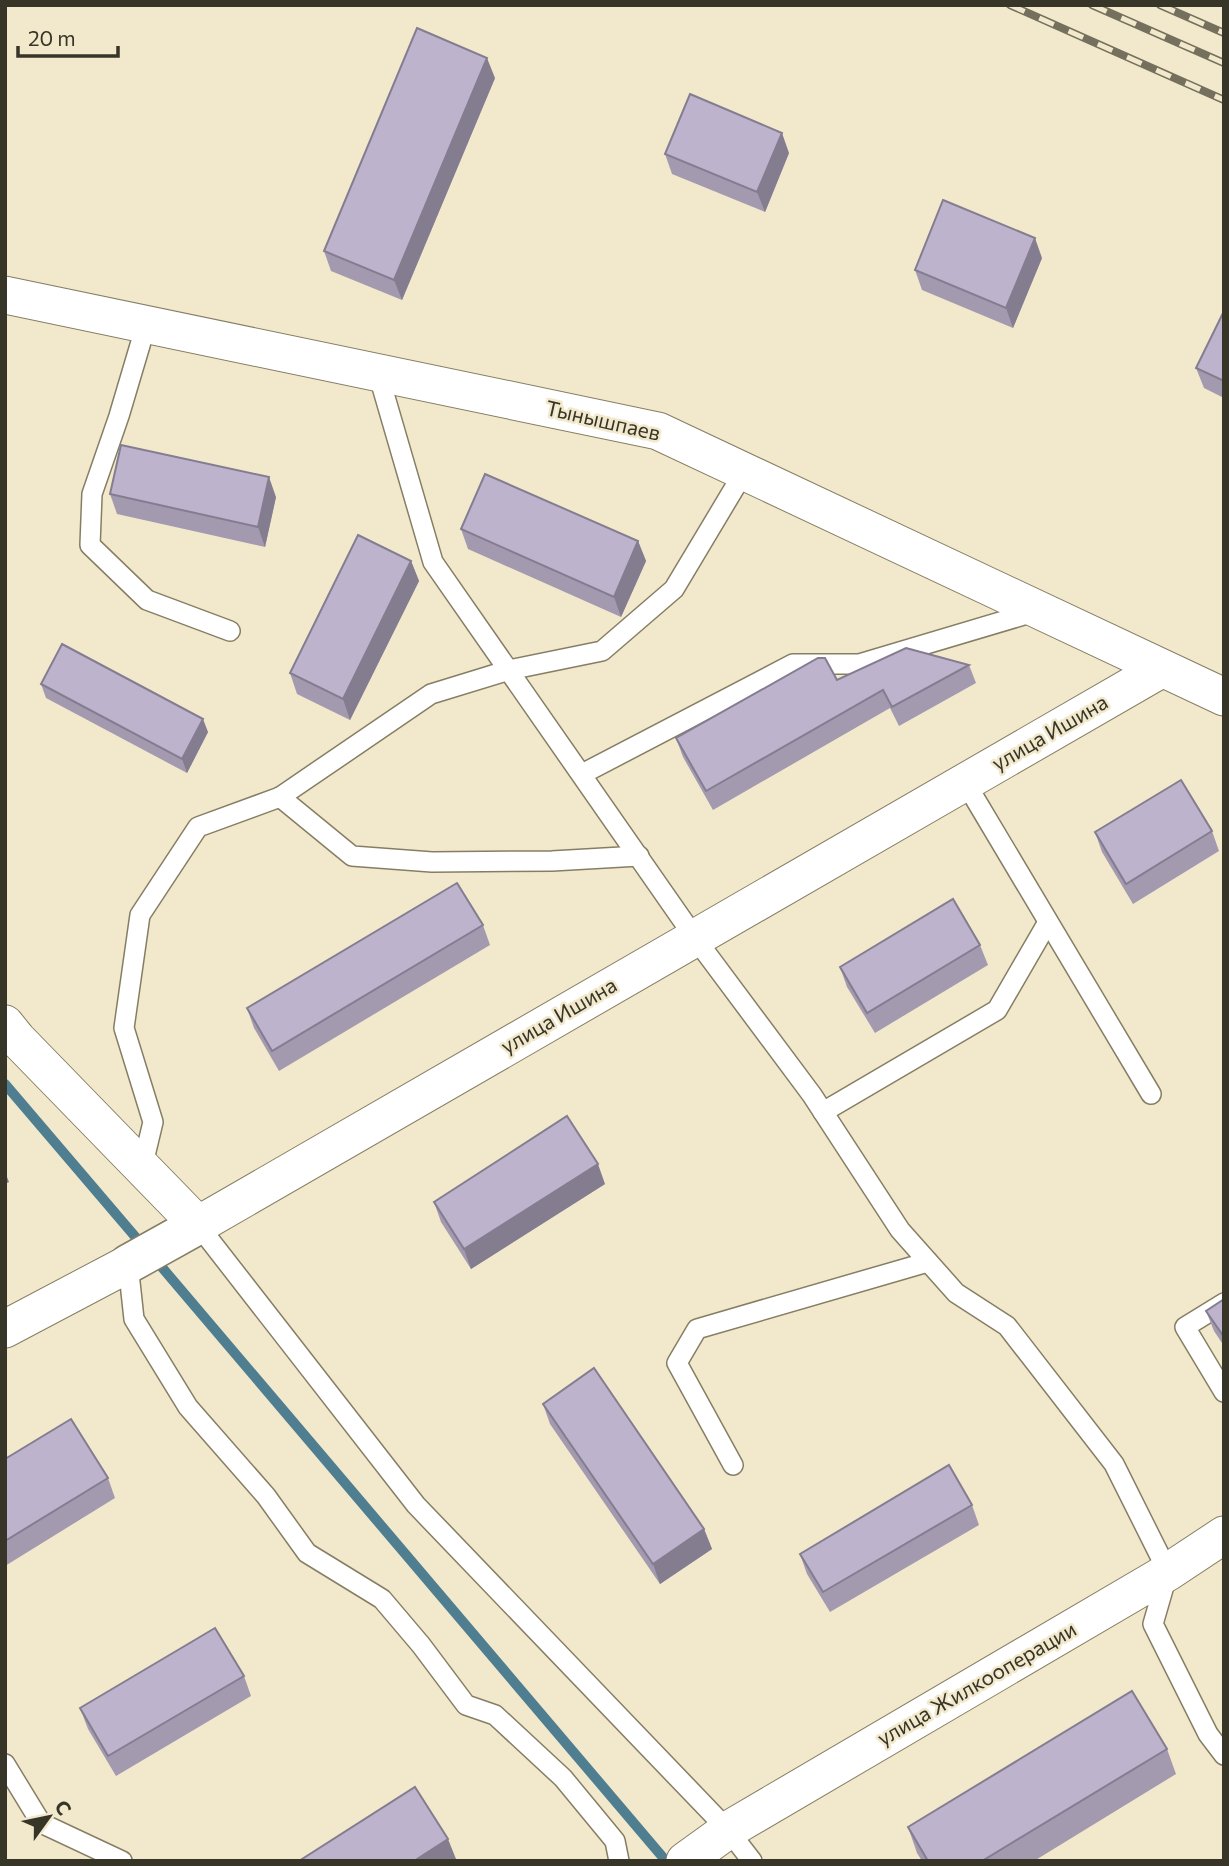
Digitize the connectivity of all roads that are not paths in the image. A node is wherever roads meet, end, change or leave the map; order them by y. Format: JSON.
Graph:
{"nodes":[{"id":1,"x":5,"y":295,"type":"edge"},
{"id":2,"x":146,"y":324,"type":"junction"},
{"id":3,"x":378,"y":373,"type":"junction"},
{"id":4,"x":744,"y":472,"type":"junction"},
{"id":5,"x":1038,"y":611,"type":"junction"},
{"id":6,"x":230,"y":631,"type":"dead end"},
{"id":7,"x":1161,"y":669,"type":"junction"},
{"id":8,"x":509,"y":670,"type":"junction"},
{"id":9,"x":1224,"y":697,"type":"edge"},
{"id":10,"x":582,"y":775,"type":"junction"},
{"id":11,"x":965,"y":782,"type":"junction"},
{"id":12,"x":280,"y":797,"type":"junction"},
{"id":13,"x":639,"y":856,"type":"junction"},
{"id":14,"x":1048,"y":922,"type":"junction"},
{"id":15,"x":695,"y":938,"type":"junction"},
{"id":16,"x":5,"y":1024,"type":"edge"},
{"id":17,"x":1151,"y":1094,"type":"dead end"},
{"id":18,"x":823,"y":1112,"type":"junction"},
{"id":19,"x":142,"y":1168,"type":"junction"},
{"id":20,"x":198,"y":1225,"type":"junction"},
{"id":21,"x":928,"y":1262,"type":"junction"},
{"id":22,"x":128,"y":1264,"type":"junction"},
{"id":23,"x":1224,"y":1303,"type":"edge"},
{"id":24,"x":5,"y":1329,"type":"edge"},
{"id":25,"x":1224,"y":1392,"type":"edge"},
{"id":26,"x":733,"y":1465,"type":"dead end"},
{"id":27,"x":1224,"y":1535,"type":"edge"},
{"id":28,"x":1168,"y":1572,"type":"junction"},
{"id":29,"x":1224,"y":1755,"type":"edge"},
{"id":30,"x":5,"y":1764,"type":"edge"},
{"id":31,"x":728,"y":1830,"type":"junction"},
{"id":32,"x":122,"y":1861,"type":"edge"},
{"id":33,"x":619,"y":1861,"type":"edge"},
{"id":34,"x":685,"y":1861,"type":"edge"},
{"id":35,"x":752,"y":1861,"type":"edge"}],
"edges":[{"from":1,"to":2,"type":"street","name":"Тынышпаев"},
{"from":2,"to":3,"type":"street","name":"Тынышпаев"},
{"from":2,"to":6,"type":"lane"},
{"from":3,"to":4,"type":"street","name":"Тынышпаев"},
{"from":3,"to":8,"type":"lane"},
{"from":4,"to":5,"type":"street","name":"Тынышпаев"},
{"from":4,"to":8,"type":"lane"},
{"from":5,"to":7,"type":"street","name":"Тынышпаев"},
{"from":5,"to":10,"type":"lane"},
{"from":7,"to":9,"type":"street","name":"Тынышпаев"},
{"from":7,"to":11,"type":"street","name":"улица Ишина"},
{"from":8,"to":10,"type":"lane"},
{"from":8,"to":12,"type":"lane"},
{"from":10,"to":13,"type":"lane"},
{"from":11,"to":14,"type":"lane"},
{"from":11,"to":15,"type":"street","name":"улица Ишина"},
{"from":12,"to":13,"type":"lane"},
{"from":12,"to":19,"type":"lane"},
{"from":13,"to":15,"type":"lane"},
{"from":14,"to":17,"type":"lane"},
{"from":14,"to":18,"type":"lane"},
{"from":15,"to":18,"type":"lane"},
{"from":15,"to":20,"type":"street","name":"улица Ишина"},
{"from":16,"to":19,"type":"street"},
{"from":18,"to":21,"type":"lane"},
{"from":19,"to":20,"type":"street"},
{"from":20,"to":22,"type":"street"},
{"from":20,"to":31,"type":"lane"},
{"from":21,"to":26,"type":"lane"},
{"from":21,"to":28,"type":"lane"},
{"from":22,"to":24,"type":"street"},
{"from":22,"to":33,"type":"lane"},
{"from":23,"to":25,"type":"lane"},
{"from":27,"to":28,"type":"street","name":"улица Жилкооперации"},
{"from":28,"to":29,"type":"lane"},
{"from":28,"to":31,"type":"street","name":"улица Жилкооперации"},
{"from":30,"to":32,"type":"lane"},
{"from":31,"to":34,"type":"street","name":"улица Жилкооперации"},
{"from":31,"to":35,"type":"lane"}]}
